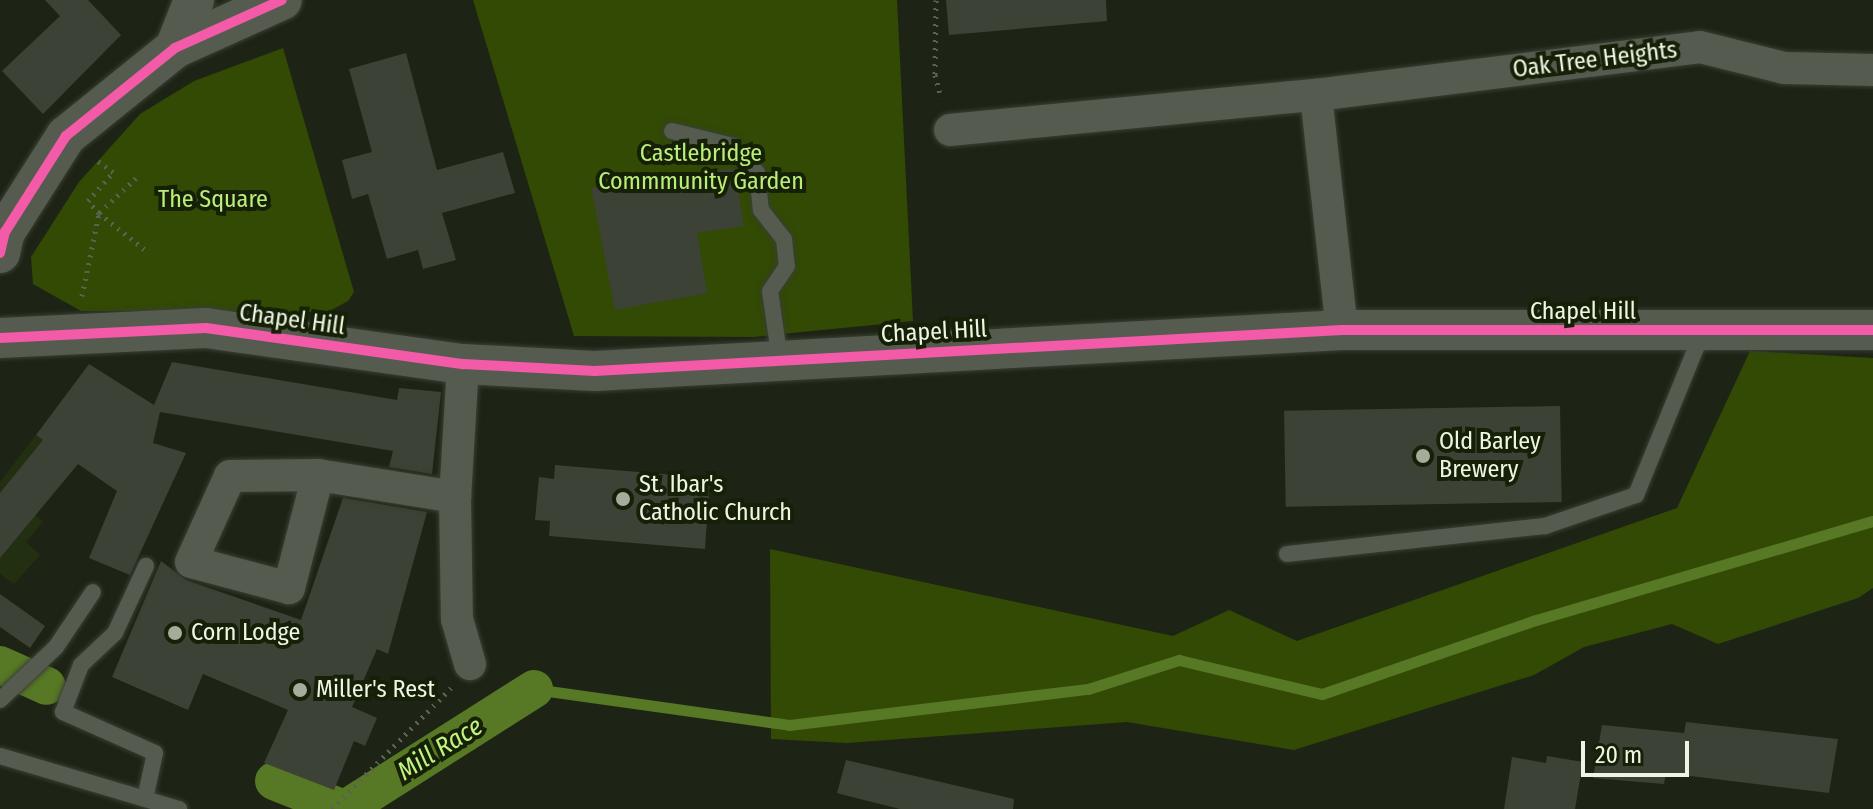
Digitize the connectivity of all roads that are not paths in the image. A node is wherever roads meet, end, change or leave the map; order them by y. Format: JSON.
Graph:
{"nodes":[{"id":1,"x":194,"y":0,"type":"edge"},
{"id":2,"x":282,"y":0,"type":"edge"},
{"id":3,"x":175,"y":48,"type":"junction"},
{"id":4,"x":1873,"y":70,"type":"edge"},
{"id":5,"x":1316,"y":95,"type":"junction"},
{"id":6,"x":950,"y":130,"type":"road end"},
{"id":7,"x":672,"y":131,"type":"dead end"},
{"id":8,"x":0,"y":253,"type":"edge"},
{"id":9,"x":1342,"y":330,"type":"junction"},
{"id":10,"x":1873,"y":330,"type":"edge"},
{"id":11,"x":1702,"y":333,"type":"junction"},
{"id":12,"x":0,"y":338,"type":"edge"},
{"id":13,"x":780,"y":360,"type":"junction"},
{"id":14,"x":463,"y":364,"type":"junction"},
{"id":15,"x":318,"y":475,"type":"dead end"},
{"id":16,"x":455,"y":497,"type":"junction"},
{"id":17,"x":1287,"y":554,"type":"dead end"},
{"id":18,"x":146,"y":566,"type":"dead end"},
{"id":19,"x":93,"y":592,"type":"dead end"},
{"id":20,"x":470,"y":664,"type":"road end"},
{"id":21,"x":0,"y":700,"type":"edge"},
{"id":22,"x":0,"y":756,"type":"edge"},
{"id":23,"x":145,"y":799,"type":"junction"},
{"id":24,"x":179,"y":809,"type":"edge"}],
"edges":[{"from":1,"to":3,"type":"street"},
{"from":2,"to":3,"type":"street"},
{"from":3,"to":8,"type":"street"},
{"from":4,"to":5,"type":"street","name":"Oak Tree Heights"},
{"from":5,"to":6,"type":"street","name":"Oak Tree Heights"},
{"from":5,"to":9,"type":"street"},
{"from":7,"to":13,"type":"lane"},
{"from":9,"to":11,"type":"street","name":"Chapel Hill"},
{"from":9,"to":13,"type":"street","name":"Chapel Hill"},
{"from":10,"to":11,"type":"street","name":"Chapel Hill"},
{"from":11,"to":17,"type":"lane"},
{"from":12,"to":14,"type":"street","name":"Chapel Hill"},
{"from":13,"to":14,"type":"street","name":"Chapel Hill"},
{"from":14,"to":16,"type":"street"},
{"from":15,"to":16,"type":"street"},
{"from":16,"to":20,"type":"street"},
{"from":18,"to":23,"type":"lane"},
{"from":19,"to":21,"type":"lane"},
{"from":22,"to":23,"type":"lane"},
{"from":23,"to":24,"type":"lane"}]}
